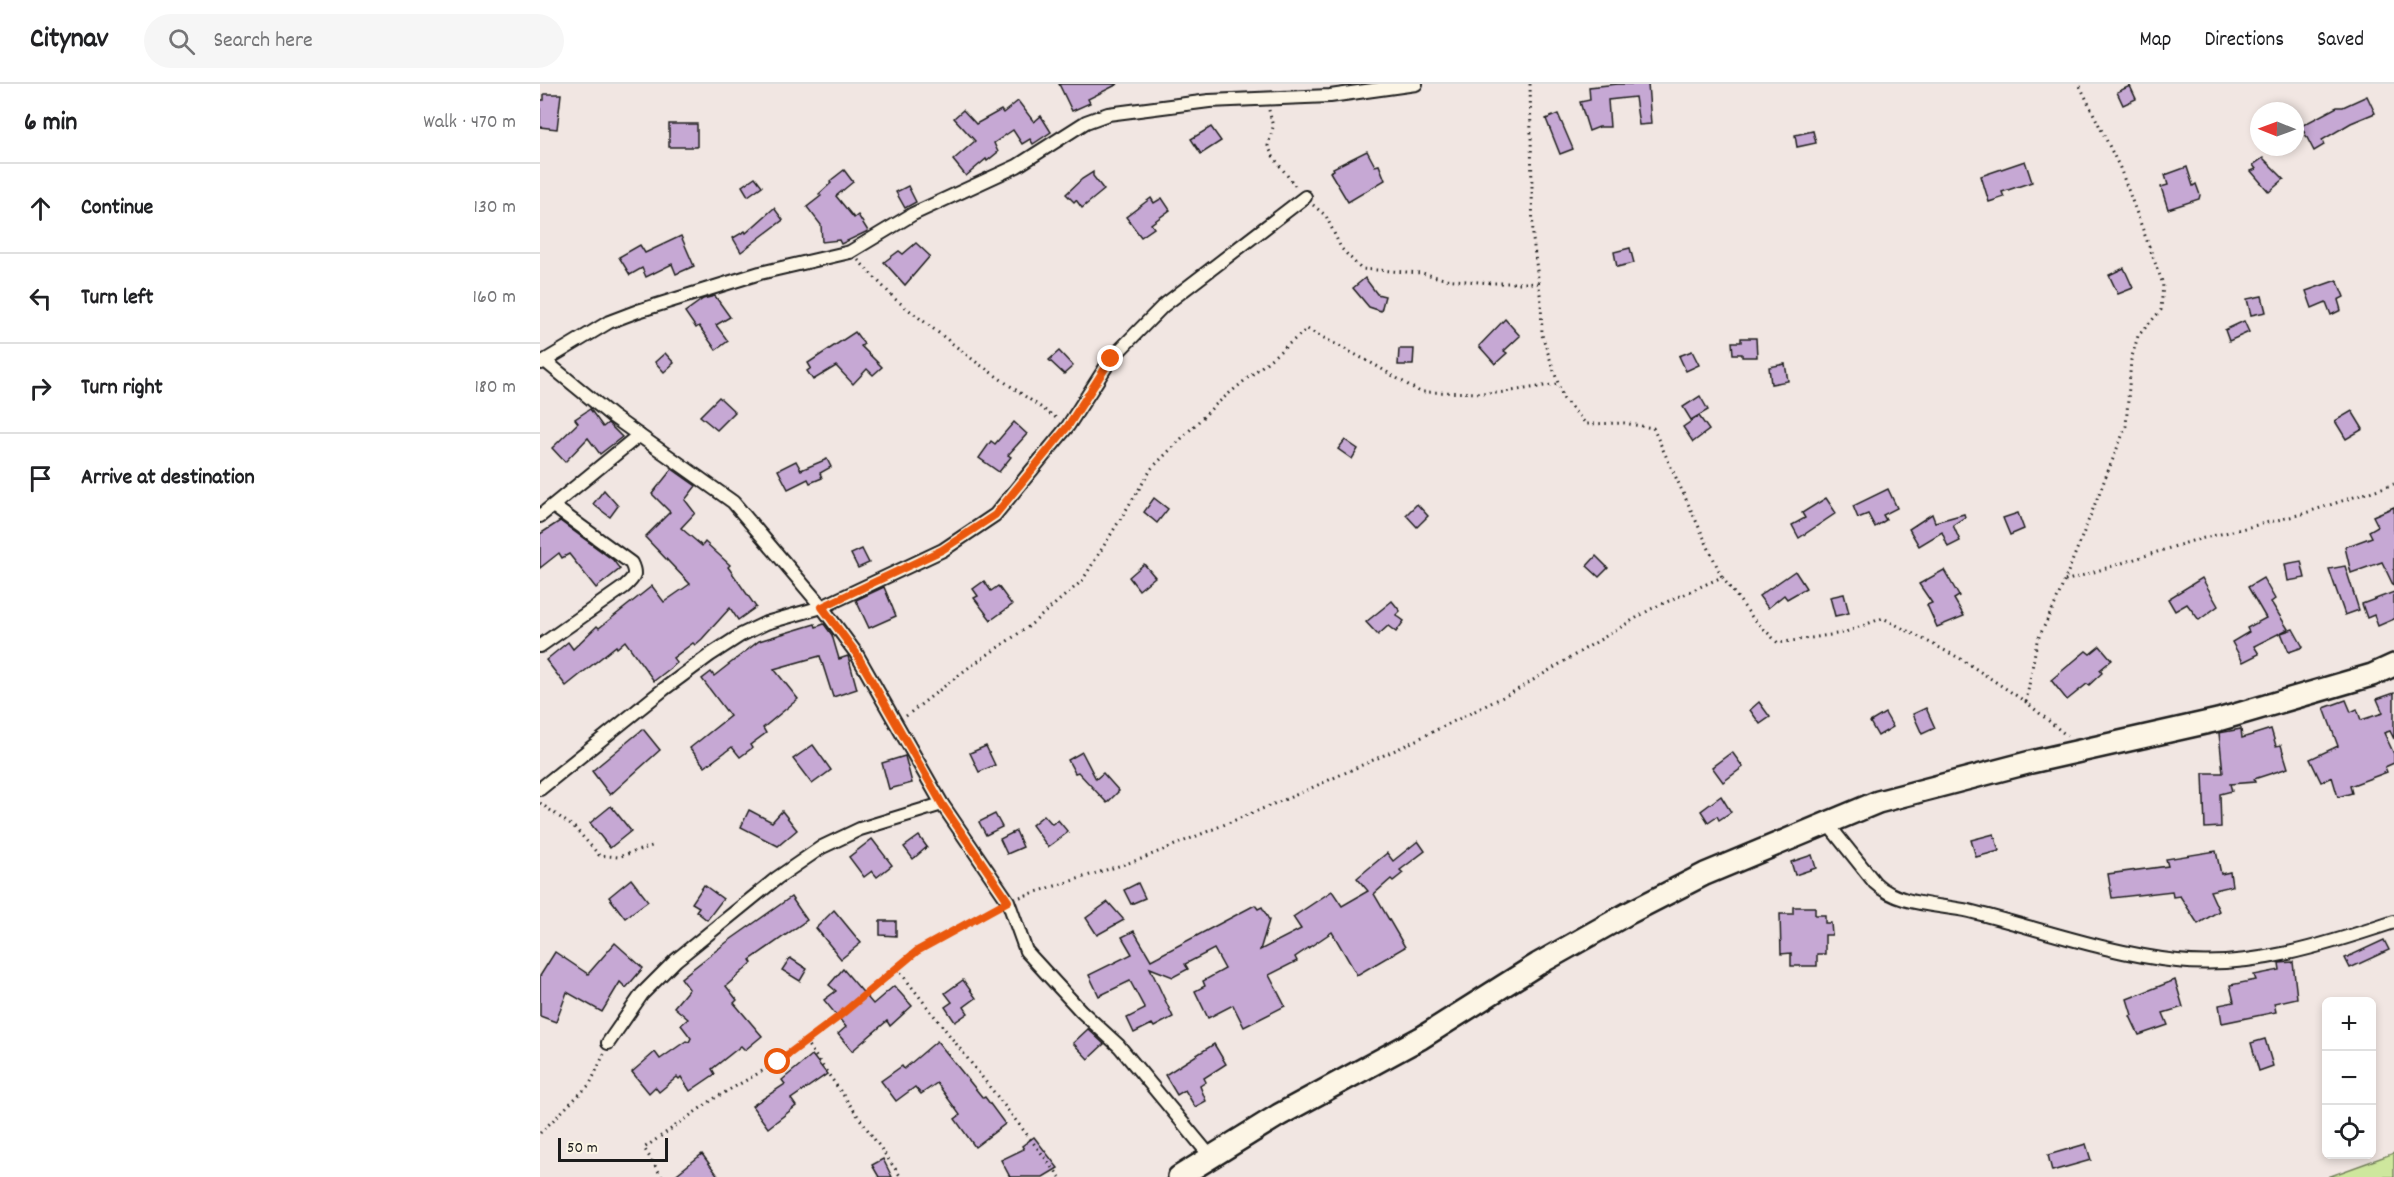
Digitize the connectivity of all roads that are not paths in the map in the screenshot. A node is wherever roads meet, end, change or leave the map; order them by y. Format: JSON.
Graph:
{"nodes":[{"id":1,"x":1416,"y":84,"type":"edge"},
{"id":2,"x":1305,"y":198,"type":"road end"},
{"id":3,"x":543,"y":362,"type":"edge"},
{"id":4,"x":639,"y":435,"type":"junction"},
{"id":5,"x":554,"y":506,"type":"junction"},
{"id":6,"x":540,"y":516,"type":"edge"},
{"id":7,"x":822,"y":607,"type":"junction"},
{"id":8,"x":540,"y":646,"type":"edge"},
{"id":9,"x":2394,"y":665,"type":"edge"},
{"id":10,"x":540,"y":789,"type":"edge"},
{"id":11,"x":942,"y":804,"type":"junction"},
{"id":12,"x":1827,"y":823,"type":"junction"},
{"id":13,"x":2394,"y":922,"type":"edge"},
{"id":14,"x":608,"y":1043,"type":"road end"},
{"id":15,"x":1211,"y":1157,"type":"junction"},
{"id":16,"x":1179,"y":1177,"type":"edge"}],
"edges":[{"from":1,"to":3,"type":"street"},
{"from":2,"to":7,"type":"street"},
{"from":3,"to":4,"type":"street"},
{"from":4,"to":5,"type":"street"},
{"from":4,"to":7,"type":"street"},
{"from":5,"to":6,"type":"street"},
{"from":5,"to":8,"type":"street"},
{"from":7,"to":10,"type":"street"},
{"from":7,"to":11,"type":"street"},
{"from":9,"to":12,"type":"highway"},
{"from":11,"to":14,"type":"street"},
{"from":11,"to":15,"type":"street"},
{"from":12,"to":13,"type":"street"},
{"from":12,"to":15,"type":"highway"},
{"from":15,"to":16,"type":"highway"}]}
